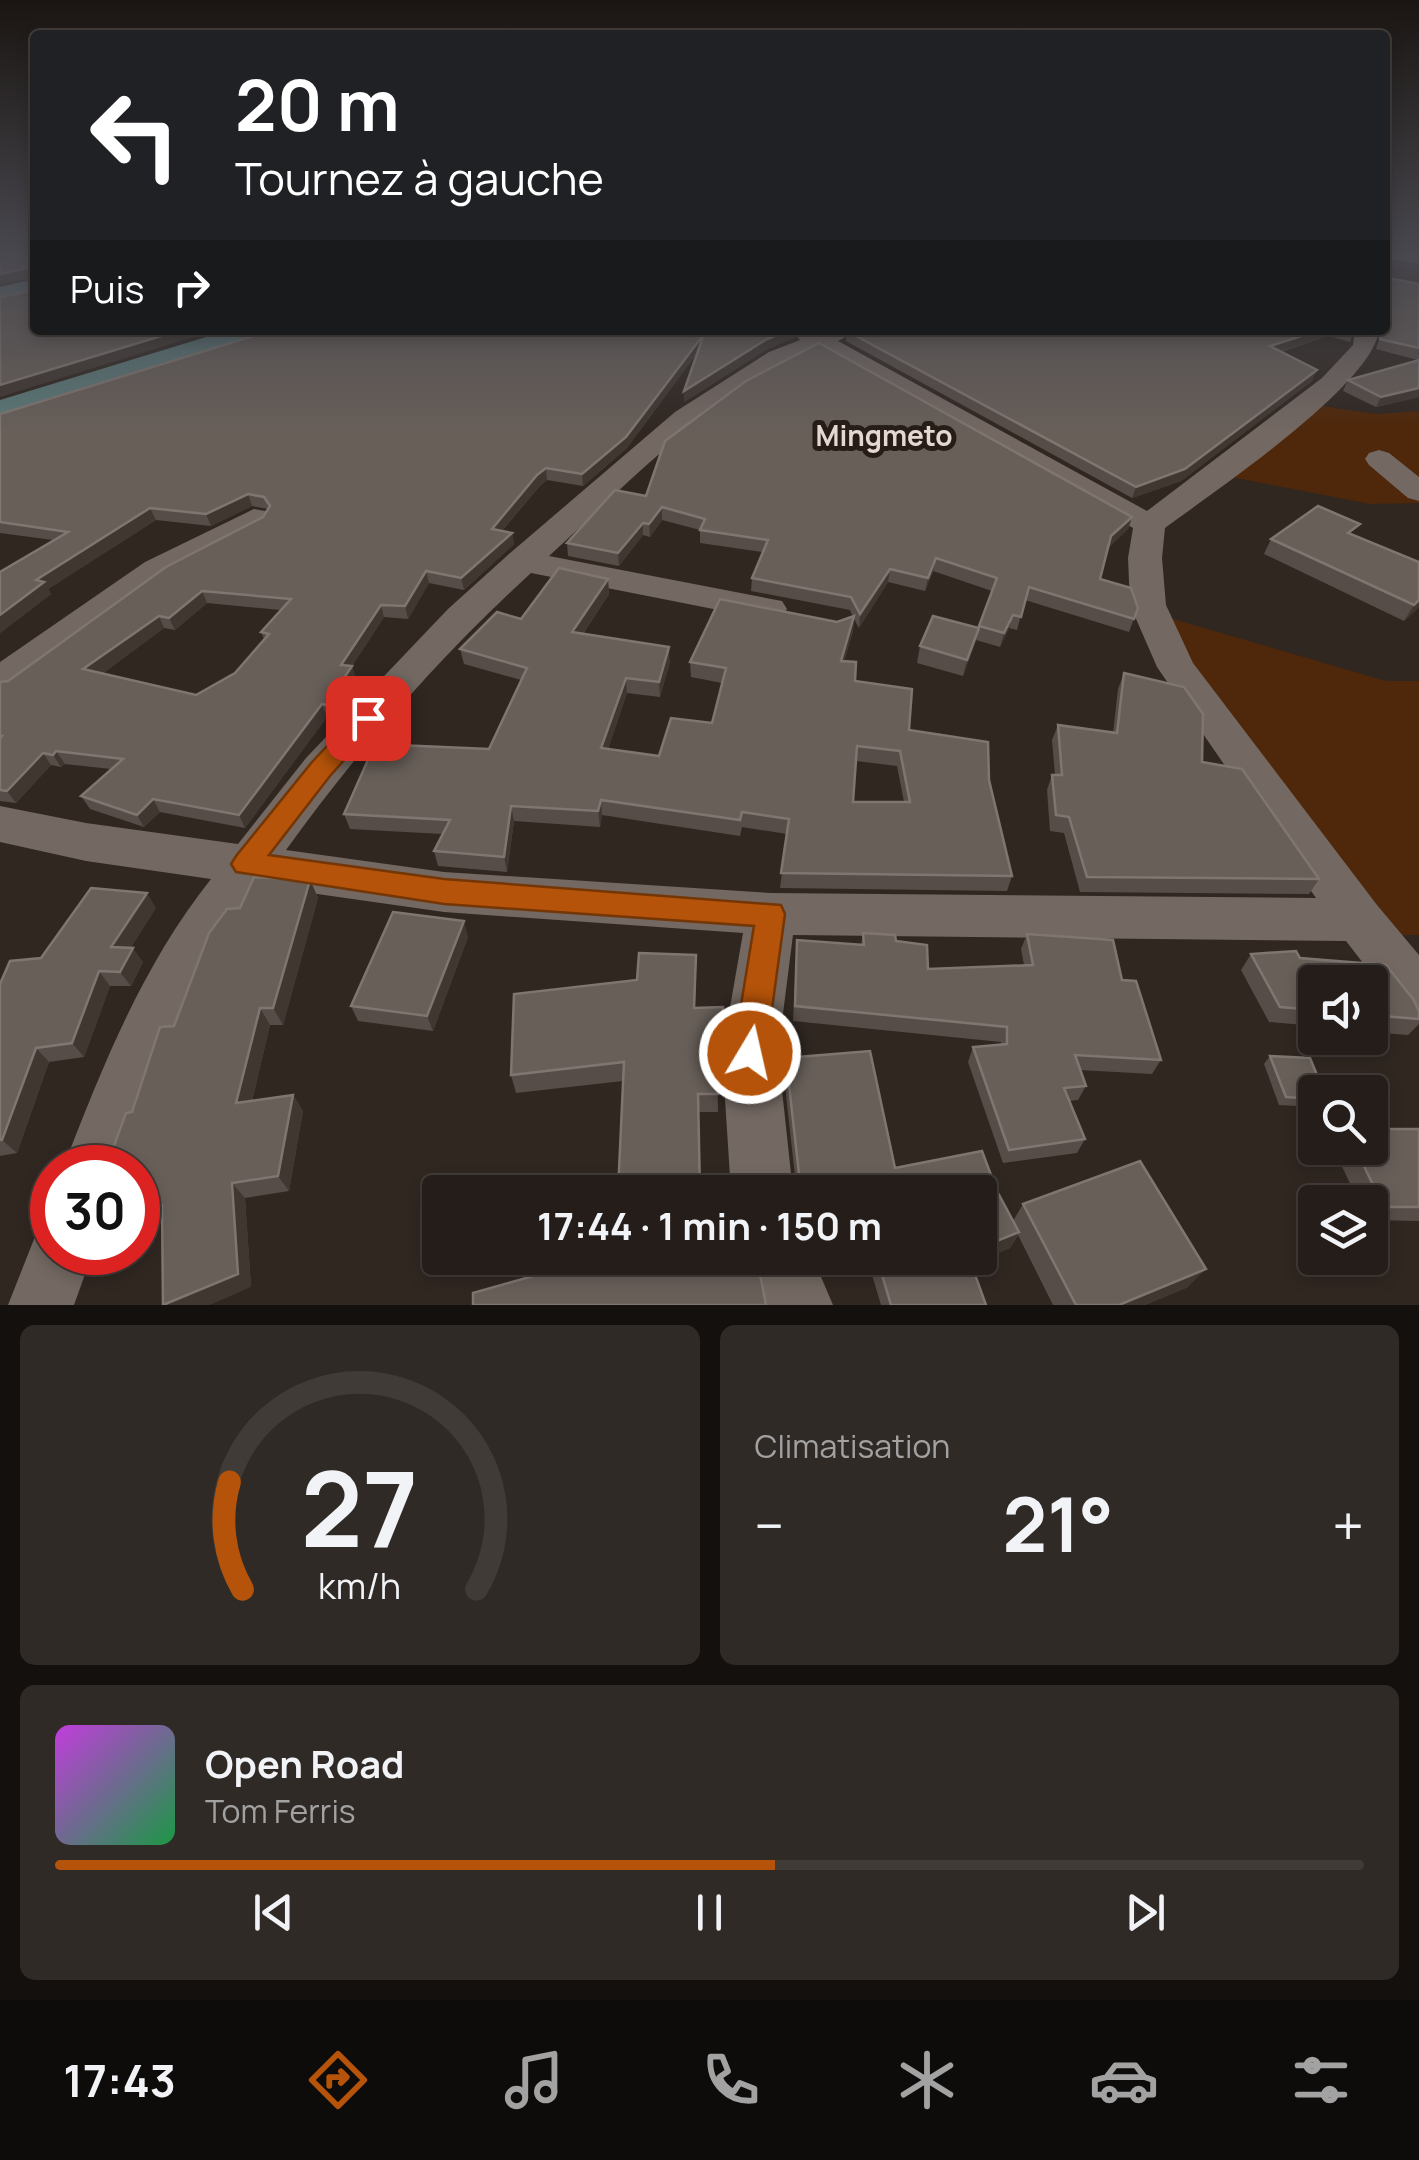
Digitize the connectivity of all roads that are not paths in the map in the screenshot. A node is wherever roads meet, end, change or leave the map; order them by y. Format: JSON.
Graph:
{"nodes":[{"id":1,"x":247,"y":335,"type":"edge"},
{"id":2,"x":817,"y":335,"type":"edge"},
{"id":3,"x":824,"y":335,"type":"edge"},
{"id":4,"x":1366,"y":335,"type":"edge"},
{"id":5,"x":0,"y":412,"type":"edge"},
{"id":6,"x":1379,"y":459,"type":"dead end"},
{"id":7,"x":1419,"y":492,"type":"edge"},
{"id":8,"x":254,"y":518,"type":"edge"},
{"id":9,"x":1149,"y":524,"type":"junction"},
{"id":10,"x":521,"y":561,"type":"junction"},
{"id":11,"x":797,"y":614,"type":"edge"},
{"id":12,"x":0,"y":681,"type":"edge"},
{"id":13,"x":0,"y":824,"type":"edge"},
{"id":14,"x":246,"y":864,"type":"junction"},
{"id":15,"x":770,"y":914,"type":"junction"},
{"id":16,"x":1358,"y":920,"type":"junction"},
{"id":17,"x":1419,"y":994,"type":"edge"},
{"id":18,"x":101,"y":1145,"type":"edge"},
{"id":19,"x":761,"y":1175,"type":"edge"},
{"id":20,"x":52,"y":1275,"type":"edge"},
{"id":21,"x":787,"y":1275,"type":"edge"},
{"id":22,"x":41,"y":1305,"type":"edge"},
{"id":23,"x":800,"y":1305,"type":"edge"}],
"edges":[{"from":1,"to":5,"type":"street"},
{"from":2,"to":10,"type":"street"},
{"from":3,"to":9,"type":"street"},
{"from":4,"to":9,"type":"street"},
{"from":6,"to":7,"type":"street"},
{"from":8,"to":12,"type":"street"},
{"from":9,"to":16,"type":"street"},
{"from":10,"to":11,"type":"street"},
{"from":10,"to":14,"type":"street"},
{"from":13,"to":14,"type":"street"},
{"from":14,"to":15,"type":"street"},
{"from":14,"to":18,"type":"street"},
{"from":15,"to":16,"type":"street"},
{"from":15,"to":19,"type":"street"},
{"from":16,"to":17,"type":"street"},
{"from":20,"to":22,"type":"street"},
{"from":21,"to":23,"type":"street"}]}
